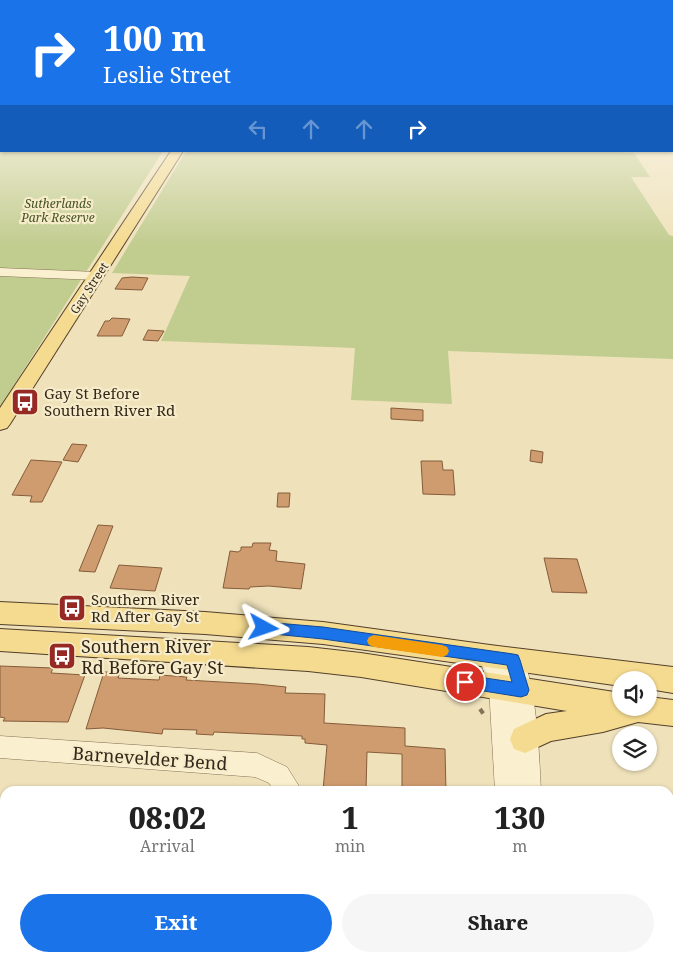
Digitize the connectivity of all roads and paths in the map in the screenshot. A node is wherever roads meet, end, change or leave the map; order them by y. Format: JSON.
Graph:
{"nodes":[{"id":1,"x":173,"y":158,"type":"edge"},
{"id":2,"x":0,"y":272,"type":"edge"},
{"id":3,"x":97,"y":276,"type":"junction"},
{"id":4,"x":0,"y":424,"type":"edge"},
{"id":5,"x":0,"y":612,"type":"edge"},
{"id":6,"x":0,"y":640,"type":"edge"},
{"id":7,"x":502,"y":659,"type":"junction"},
{"id":8,"x":570,"y":666,"type":"junction"},
{"id":9,"x":673,"y":672,"type":"edge"},
{"id":10,"x":673,"y":680,"type":"edge"},
{"id":11,"x":511,"y":689,"type":"junction"},
{"id":12,"x":612,"y":705,"type":"edge"},
{"id":13,"x":657,"y":711,"type":"edge"},
{"id":14,"x":673,"y":713,"type":"edge"},
{"id":15,"x":612,"y":715,"type":"edge"},
{"id":16,"x":525,"y":739,"type":"junction"},
{"id":17,"x":0,"y":748,"type":"edge"},
{"id":18,"x":286,"y":786,"type":"edge"},
{"id":19,"x":508,"y":786,"type":"edge"},
{"id":20,"x":528,"y":786,"type":"edge"}],
"edges":[{"from":1,"to":3,"type":"main road","name":"Gay Street"},
{"from":2,"to":3,"type":"street"},
{"from":3,"to":4,"type":"main road","name":"Gay Street"},
{"from":5,"to":7,"type":"main road"},
{"from":6,"to":11,"type":"main road"},
{"from":7,"to":8,"type":"main road"},
{"from":7,"to":11,"type":"street"},
{"from":8,"to":9,"type":"main road"},
{"from":8,"to":10,"type":"main road"},
{"from":11,"to":12,"type":"main road"},
{"from":11,"to":16,"type":"street"},
{"from":11,"to":19,"type":"street"},
{"from":13,"to":14,"type":"main road"},
{"from":15,"to":16,"type":"main road"},
{"from":16,"to":20,"type":"street"},
{"from":17,"to":18,"type":"street","name":"Barnevelder Bend"}]}
